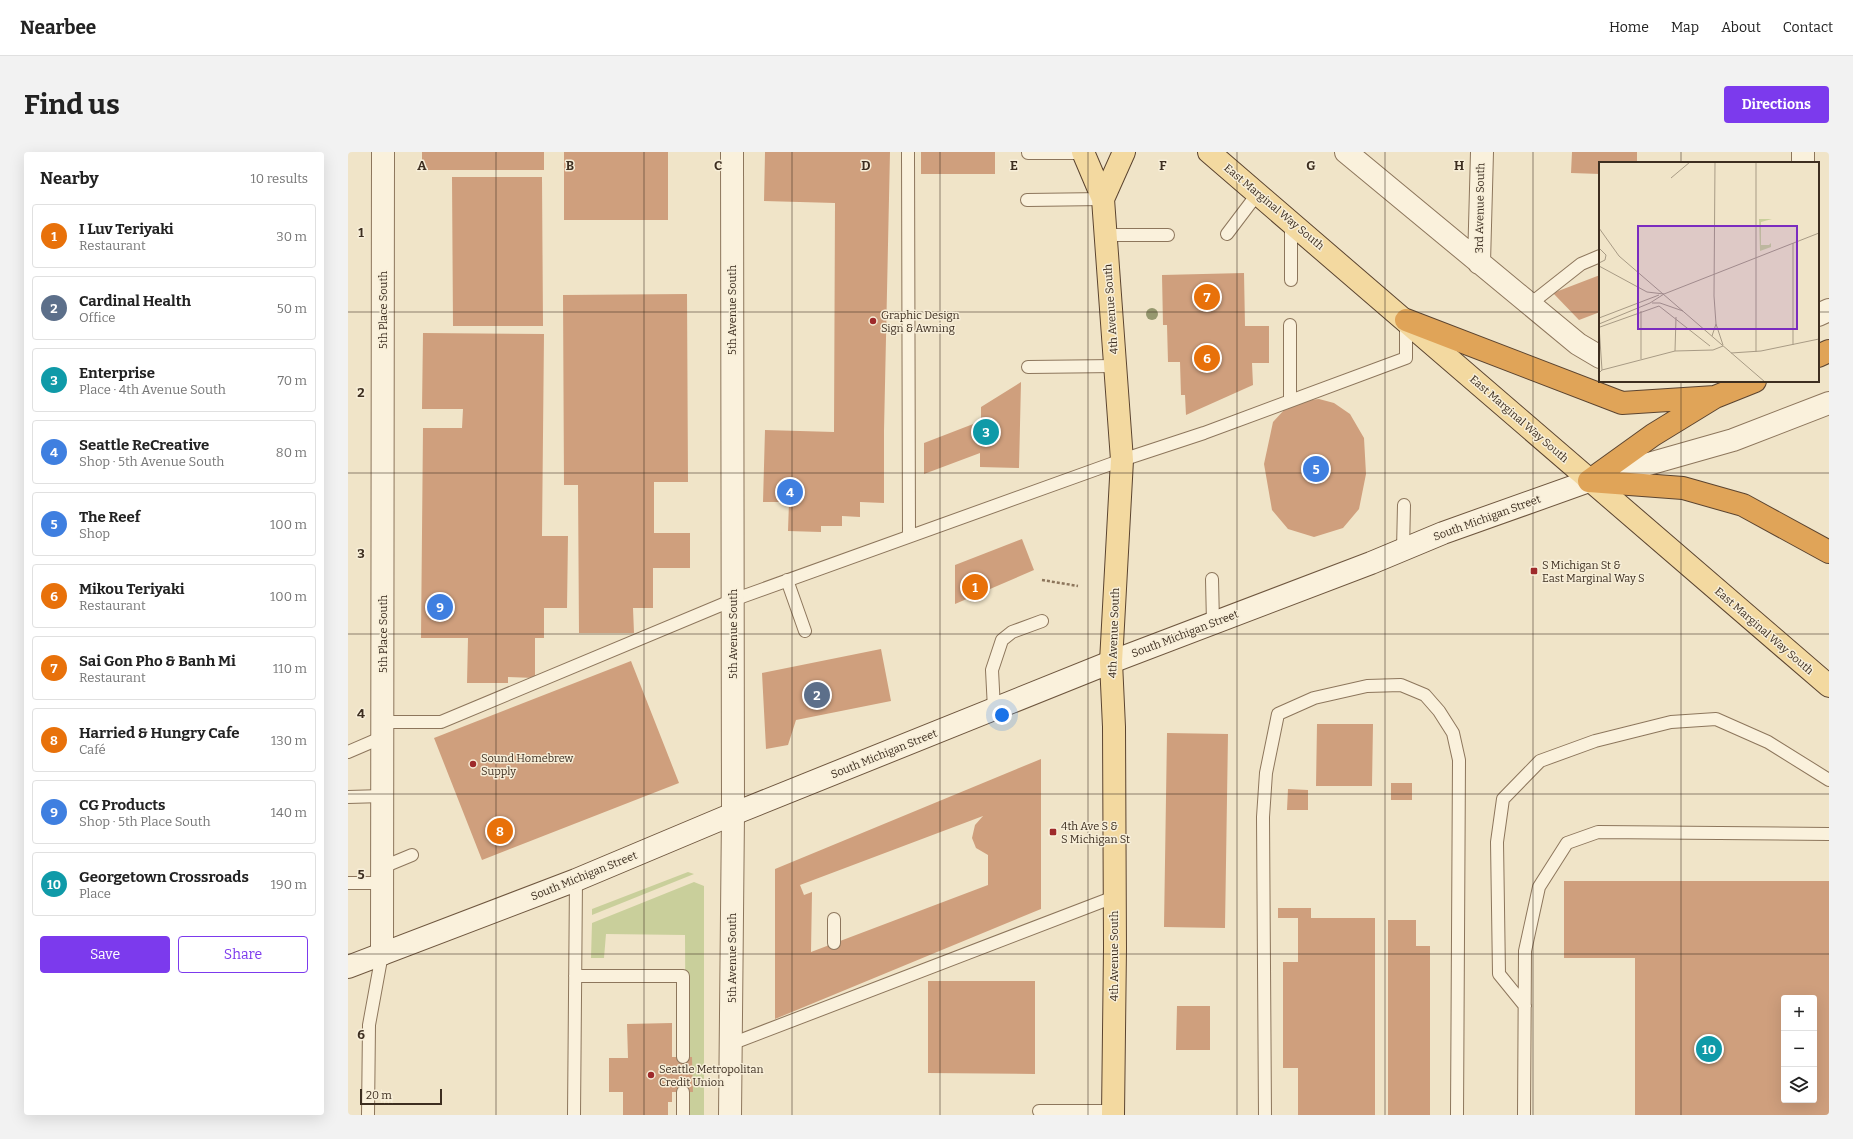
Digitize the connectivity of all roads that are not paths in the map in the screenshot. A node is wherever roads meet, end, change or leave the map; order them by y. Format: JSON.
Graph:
{"nodes":[{"id":1,"x":383,"y":152,"type":"edge"},
{"id":2,"x":732,"y":152,"type":"edge"},
{"id":3,"x":908,"y":152,"type":"edge"},
{"id":4,"x":1083,"y":152,"type":"edge"},
{"id":5,"x":1124,"y":152,"type":"edge"},
{"id":6,"x":1209,"y":152,"type":"edge"},
{"id":7,"x":1346,"y":152,"type":"edge"},
{"id":8,"x":1482,"y":152,"type":"edge"},
{"id":9,"x":1028,"y":153,"type":"dead end"},
{"id":10,"x":1258,"y":193,"type":"junction"},
{"id":11,"x":1103,"y":199,"type":"junction"},
{"id":12,"x":1027,"y":200,"type":"dead end"},
{"id":13,"x":1291,"y":221,"type":"junction"},
{"id":14,"x":1227,"y":234,"type":"dead end"},
{"id":15,"x":1105,"y":235,"type":"junction"},
{"id":16,"x":1168,"y":235,"type":"dead end"},
{"id":17,"x":1599,"y":256,"type":"edge"},
{"id":18,"x":1479,"y":263,"type":"junction"},
{"id":19,"x":1291,"y":280,"type":"dead end"},
{"id":20,"x":1529,"y":305,"type":"junction"},
{"id":21,"x":1829,"y":310,"type":"edge"},
{"id":22,"x":1819,"y":315,"type":"edge"},
{"id":23,"x":1406,"y":320,"type":"junction"},
{"id":24,"x":1290,"y":325,"type":"dead end"},
{"id":25,"x":1829,"y":351,"type":"edge"},
{"id":26,"x":1599,"y":356,"type":"edge"},
{"id":27,"x":1819,"y":356,"type":"edge"},
{"id":28,"x":1115,"y":366,"type":"junction"},
{"id":29,"x":1028,"y":367,"type":"dead end"},
{"id":30,"x":1752,"y":382,"type":"edge"},
{"id":31,"x":1715,"y":397,"type":"junction"},
{"id":32,"x":1290,"y":401,"type":"junction"},
{"id":33,"x":1829,"y":403,"type":"edge"},
{"id":34,"x":1122,"y":460,"type":"junction"},
{"id":35,"x":1589,"y":481,"type":"junction"},
{"id":36,"x":1404,"y":505,"type":"dead end"},
{"id":37,"x":909,"y":536,"type":"junction"},
{"id":38,"x":1403,"y":550,"type":"junction"},
{"id":39,"x":1829,"y":552,"type":"edge"},
{"id":40,"x":1212,"y":579,"type":"dead end"},
{"id":41,"x":787,"y":580,"type":"junction"},
{"id":42,"x":733,"y":600,"type":"junction"},
{"id":43,"x":1042,"y":621,"type":"dead end"},
{"id":44,"x":1213,"y":623,"type":"junction"},
{"id":45,"x":805,"y":631,"type":"dead end"},
{"id":46,"x":1111,"y":662,"type":"junction"},
{"id":47,"x":1829,"y":686,"type":"edge"},
{"id":48,"x":994,"y":709,"type":"junction"},
{"id":49,"x":383,"y":730,"type":"junction"},
{"id":50,"x":348,"y":752,"type":"edge"},
{"id":51,"x":1829,"y":780,"type":"edge"},
{"id":52,"x":383,"y":796,"type":"junction"},
{"id":53,"x":348,"y":797,"type":"edge"},
{"id":54,"x":733,"y":814,"type":"junction"},
{"id":55,"x":1829,"y":834,"type":"edge"},
{"id":56,"x":412,"y":855,"type":"dead end"},
{"id":57,"x":382,"y":875,"type":"junction"},
{"id":58,"x":576,"y":880,"type":"junction"},
{"id":59,"x":348,"y":883,"type":"edge"},
{"id":60,"x":1114,"y":897,"type":"junction"},
{"id":61,"x":834,"y":919,"type":"dead end"},
{"id":62,"x":834,"y":943,"type":"dead end"},
{"id":63,"x":382,"y":954,"type":"junction"},
{"id":64,"x":348,"y":967,"type":"edge"},
{"id":65,"x":575,"y":976,"type":"junction"},
{"id":66,"x":1524,"y":1006,"type":"junction"},
{"id":67,"x":731,"y":1044,"type":"junction"},
{"id":68,"x":683,"y":1057,"type":"dead end"},
{"id":69,"x":683,"y":1092,"type":"dead end"},
{"id":70,"x":1039,"y":1111,"type":"dead end"},
{"id":71,"x":1112,"y":1113,"type":"edge"},
{"id":72,"x":368,"y":1115,"type":"edge"},
{"id":73,"x":574,"y":1115,"type":"edge"},
{"id":74,"x":683,"y":1115,"type":"edge"},
{"id":75,"x":730,"y":1115,"type":"edge"},
{"id":76,"x":1265,"y":1115,"type":"edge"},
{"id":77,"x":1456,"y":1115,"type":"edge"},
{"id":78,"x":1524,"y":1115,"type":"edge"}],
"edges":[{"from":1,"to":49,"type":"street","name":"5th Place South"},
{"from":2,"to":42,"type":"street","name":"5th Avenue South"},
{"from":3,"to":37,"type":"lane"},
{"from":4,"to":9,"type":"lane"},
{"from":4,"to":11,"type":"main road","name":"4th Avenue South"},
{"from":5,"to":11,"type":"main road","name":"4th Avenue South"},
{"from":6,"to":10,"type":"main road","name":"East Marginal Way South"},
{"from":7,"to":18,"type":"street"},
{"from":8,"to":18,"type":"street","name":"3rd Avenue South"},
{"from":10,"to":13,"type":"main road","name":"East Marginal Way South"},
{"from":10,"to":14,"type":"lane"},
{"from":11,"to":12,"type":"lane"},
{"from":11,"to":15,"type":"main road","name":"4th Avenue South"},
{"from":13,"to":19,"type":"lane"},
{"from":13,"to":23,"type":"main road","name":"East Marginal Way South"},
{"from":15,"to":16,"type":"lane"},
{"from":15,"to":28,"type":"main road","name":"4th Avenue South"},
{"from":17,"to":20,"type":"lane"},
{"from":18,"to":20,"type":"street"},
{"from":20,"to":26,"type":"street"},
{"from":21,"to":22,"type":"street"},
{"from":23,"to":31,"type":"highway"},
{"from":23,"to":32,"type":"lane"},
{"from":23,"to":35,"type":"main road","name":"East Marginal Way South"},
{"from":24,"to":32,"type":"lane"},
{"from":25,"to":27,"type":"highway"},
{"from":28,"to":29,"type":"lane"},
{"from":28,"to":34,"type":"main road","name":"4th Avenue South"},
{"from":30,"to":31,"type":"highway"},
{"from":31,"to":35,"type":"highway"},
{"from":32,"to":34,"type":"lane"},
{"from":33,"to":35,"type":"street","name":"South Michigan Street"},
{"from":34,"to":37,"type":"lane"},
{"from":34,"to":46,"type":"main road","name":"4th Avenue South"},
{"from":35,"to":38,"type":"street","name":"South Michigan Street"},
{"from":35,"to":39,"type":"highway"},
{"from":35,"to":47,"type":"main road","name":"East Marginal Way South"},
{"from":36,"to":38,"type":"lane"},
{"from":37,"to":41,"type":"lane"},
{"from":38,"to":44,"type":"street","name":"South Michigan Street"},
{"from":40,"to":44,"type":"lane"},
{"from":41,"to":42,"type":"lane"},
{"from":41,"to":45,"type":"lane"},
{"from":42,"to":49,"type":"lane"},
{"from":42,"to":54,"type":"street","name":"5th Avenue South"},
{"from":43,"to":48,"type":"lane"},
{"from":44,"to":46,"type":"street","name":"South Michigan Street"},
{"from":46,"to":48,"type":"street","name":"South Michigan Street"},
{"from":46,"to":60,"type":"main road","name":"4th Avenue South"},
{"from":48,"to":54,"type":"street","name":"South Michigan Street"},
{"from":49,"to":50,"type":"lane"},
{"from":49,"to":52,"type":"street","name":"5th Place South"},
{"from":51,"to":66,"type":"lane"},
{"from":52,"to":53,"type":"lane"},
{"from":52,"to":57,"type":"street","name":"5th Place South"},
{"from":54,"to":58,"type":"street","name":"South Michigan Street"},
{"from":54,"to":67,"type":"street","name":"5th Avenue South"},
{"from":55,"to":66,"type":"lane"},
{"from":56,"to":57,"type":"lane"},
{"from":57,"to":59,"type":"lane"},
{"from":57,"to":63,"type":"street","name":"5th Place South"},
{"from":58,"to":63,"type":"street","name":"South Michigan Street"},
{"from":58,"to":65,"type":"lane"},
{"from":60,"to":67,"type":"lane"},
{"from":60,"to":71,"type":"main road","name":"4th Avenue South"},
{"from":61,"to":62,"type":"lane"},
{"from":63,"to":64,"type":"street","name":"South Michigan Street"},
{"from":63,"to":72,"type":"lane","name":"5th Place South"},
{"from":65,"to":68,"type":"lane"},
{"from":65,"to":73,"type":"lane"},
{"from":66,"to":78,"type":"lane"},
{"from":67,"to":75,"type":"street","name":"5th Avenue South"},
{"from":69,"to":74,"type":"lane"},
{"from":70,"to":71,"type":"lane"},
{"from":76,"to":77,"type":"lane"}]}
